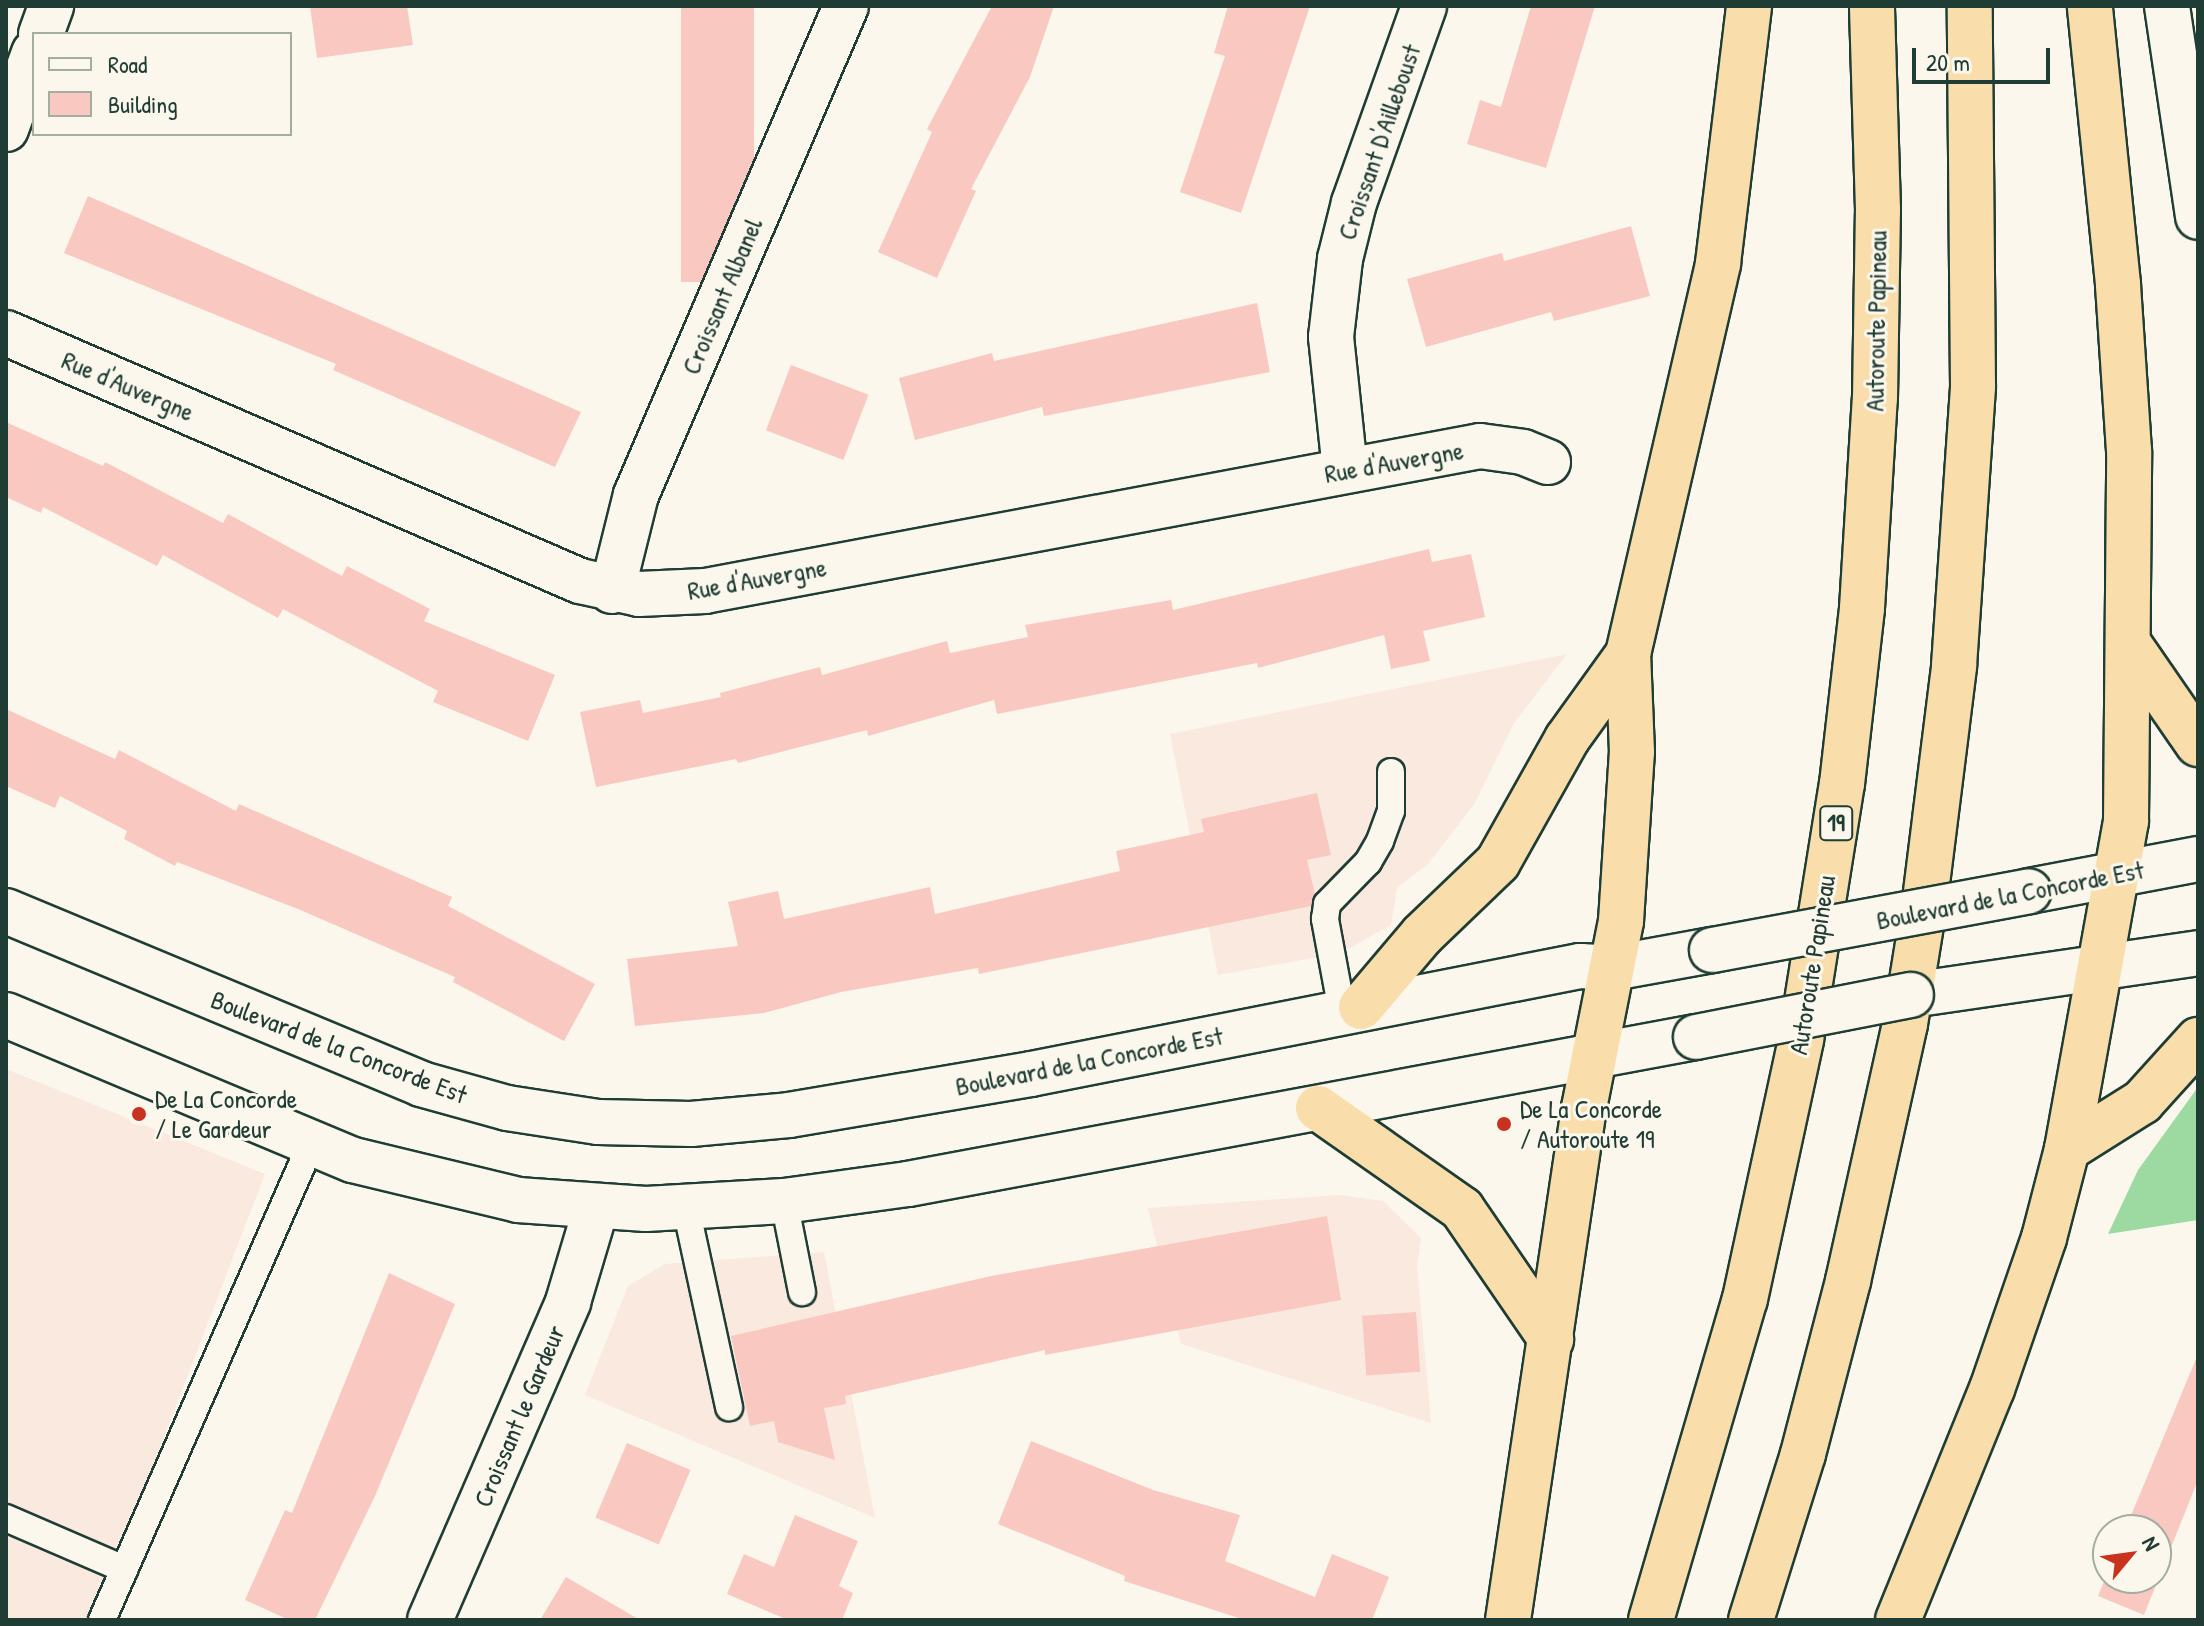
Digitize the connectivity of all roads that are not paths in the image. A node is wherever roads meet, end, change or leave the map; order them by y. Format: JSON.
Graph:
{"nodes":[{"id":1,"x":51,"y":6,"type":"edge"},
{"id":2,"x":846,"y":6,"type":"edge"},
{"id":3,"x":1424,"y":6,"type":"edge"},
{"id":4,"x":1749,"y":6,"type":"edge"},
{"id":5,"x":1872,"y":6,"type":"edge"},
{"id":6,"x":1970,"y":6,"type":"edge"},
{"id":7,"x":2090,"y":6,"type":"edge"},
{"id":8,"x":2167,"y":6,"type":"edge"},
{"id":9,"x":42,"y":32,"type":"edge"},
{"id":10,"x":32,"y":58,"type":"edge"},
{"id":11,"x":6,"y":129,"type":"edge"},
{"id":12,"x":2198,"y":217,"type":"edge"},
{"id":13,"x":6,"y":333,"type":"edge"},
{"id":14,"x":1548,"y":462,"type":"dead end"},
{"id":15,"x":1345,"y":470,"type":"junction"},
{"id":16,"x":612,"y":591,"type":"junction"},
{"id":17,"x":2131,"y":647,"type":"junction"},
{"id":18,"x":1628,"y":654,"type":"junction"},
{"id":19,"x":2198,"y":744,"type":"edge"},
{"id":20,"x":1391,"y":772,"type":"dead end"},
{"id":21,"x":2198,"y":859,"type":"edge"},
{"id":22,"x":2120,"y":872,"type":"junction"},
{"id":23,"x":6,"y":911,"type":"edge"},
{"id":24,"x":2198,"y":953,"type":"edge"},
{"id":25,"x":2101,"y":965,"type":"junction"},
{"id":26,"x":1613,"y":968,"type":"junction"},
{"id":27,"x":1352,"y":1009,"type":"junction"},
{"id":28,"x":6,"y":1015,"type":"edge"},
{"id":29,"x":2198,"y":1040,"type":"edge"},
{"id":30,"x":1594,"y":1056,"type":"junction"},
{"id":31,"x":1318,"y":1108,"type":"junction"},
{"id":32,"x":311,"y":1144,"type":"junction"},
{"id":33,"x":2067,"y":1149,"type":"junction"},
{"id":34,"x":784,"y":1201,"type":"junction"},
{"id":35,"x":596,"y":1208,"type":"junction"},
{"id":36,"x":686,"y":1208,"type":"junction"},
{"id":37,"x":802,"y":1292,"type":"dead end"},
{"id":38,"x":1551,"y":1339,"type":"junction"},
{"id":39,"x":729,"y":1407,"type":"dead end"},
{"id":40,"x":6,"y":1518,"type":"edge"},
{"id":41,"x":124,"y":1569,"type":"junction"},
{"id":42,"x":102,"y":1620,"type":"edge"},
{"id":43,"x":430,"y":1620,"type":"edge"},
{"id":44,"x":1508,"y":1620,"type":"edge"},
{"id":45,"x":1651,"y":1620,"type":"edge"},
{"id":46,"x":1751,"y":1620,"type":"edge"},
{"id":47,"x":1898,"y":1620,"type":"edge"}],
"edges":[{"from":1,"to":9,"type":"street"},
{"from":2,"to":16,"type":"street","name":"Croissant Albanel"},
{"from":3,"to":15,"type":"street","name":"Croissant D'Ailleboust"},
{"from":4,"to":18,"type":"highway"},
{"from":5,"to":45,"type":"highway","name":"Autoroute Papineau","number":"19"},
{"from":6,"to":46,"type":"highway"},
{"from":7,"to":17,"type":"highway"},
{"from":8,"to":12,"type":"street"},
{"from":10,"to":11,"type":"street"},
{"from":13,"to":16,"type":"street","name":"Rue d'Auvergne"},
{"from":14,"to":15,"type":"street","name":"Rue d'Auvergne"},
{"from":15,"to":16,"type":"street","name":"Rue d'Auvergne"},
{"from":17,"to":19,"type":"highway"},
{"from":17,"to":22,"type":"highway"},
{"from":18,"to":26,"type":"highway"},
{"from":18,"to":27,"type":"highway"},
{"from":20,"to":27,"type":"lane"},
{"from":21,"to":22,"type":"street","name":"Boulevard de la Concorde Est"},
{"from":22,"to":25,"type":"highway"},
{"from":22,"to":26,"type":"street","name":"Boulevard de la Concorde Est","bridge":true},
{"from":23,"to":27,"type":"street","name":"Boulevard de la Concorde Est"},
{"from":24,"to":25,"type":"street"},
{"from":25,"to":30,"type":"street","bridge":true},
{"from":25,"to":33,"type":"highway"},
{"from":26,"to":27,"type":"street","name":"Boulevard de la Concorde Est"},
{"from":26,"to":30,"type":"highway"},
{"from":28,"to":32,"type":"street"},
{"from":29,"to":33,"type":"highway"},
{"from":30,"to":31,"type":"street"},
{"from":30,"to":38,"type":"highway"},
{"from":31,"to":34,"type":"street"},
{"from":31,"to":38,"type":"highway"},
{"from":32,"to":35,"type":"street"},
{"from":32,"to":41,"type":"lane"},
{"from":33,"to":47,"type":"highway"},
{"from":34,"to":36,"type":"street"},
{"from":34,"to":37,"type":"lane"},
{"from":35,"to":36,"type":"street"},
{"from":35,"to":43,"type":"street","name":"Croissant le Gardeur"},
{"from":36,"to":39,"type":"lane"},
{"from":38,"to":44,"type":"highway"},
{"from":40,"to":41,"type":"lane"},
{"from":41,"to":42,"type":"lane"}]}
